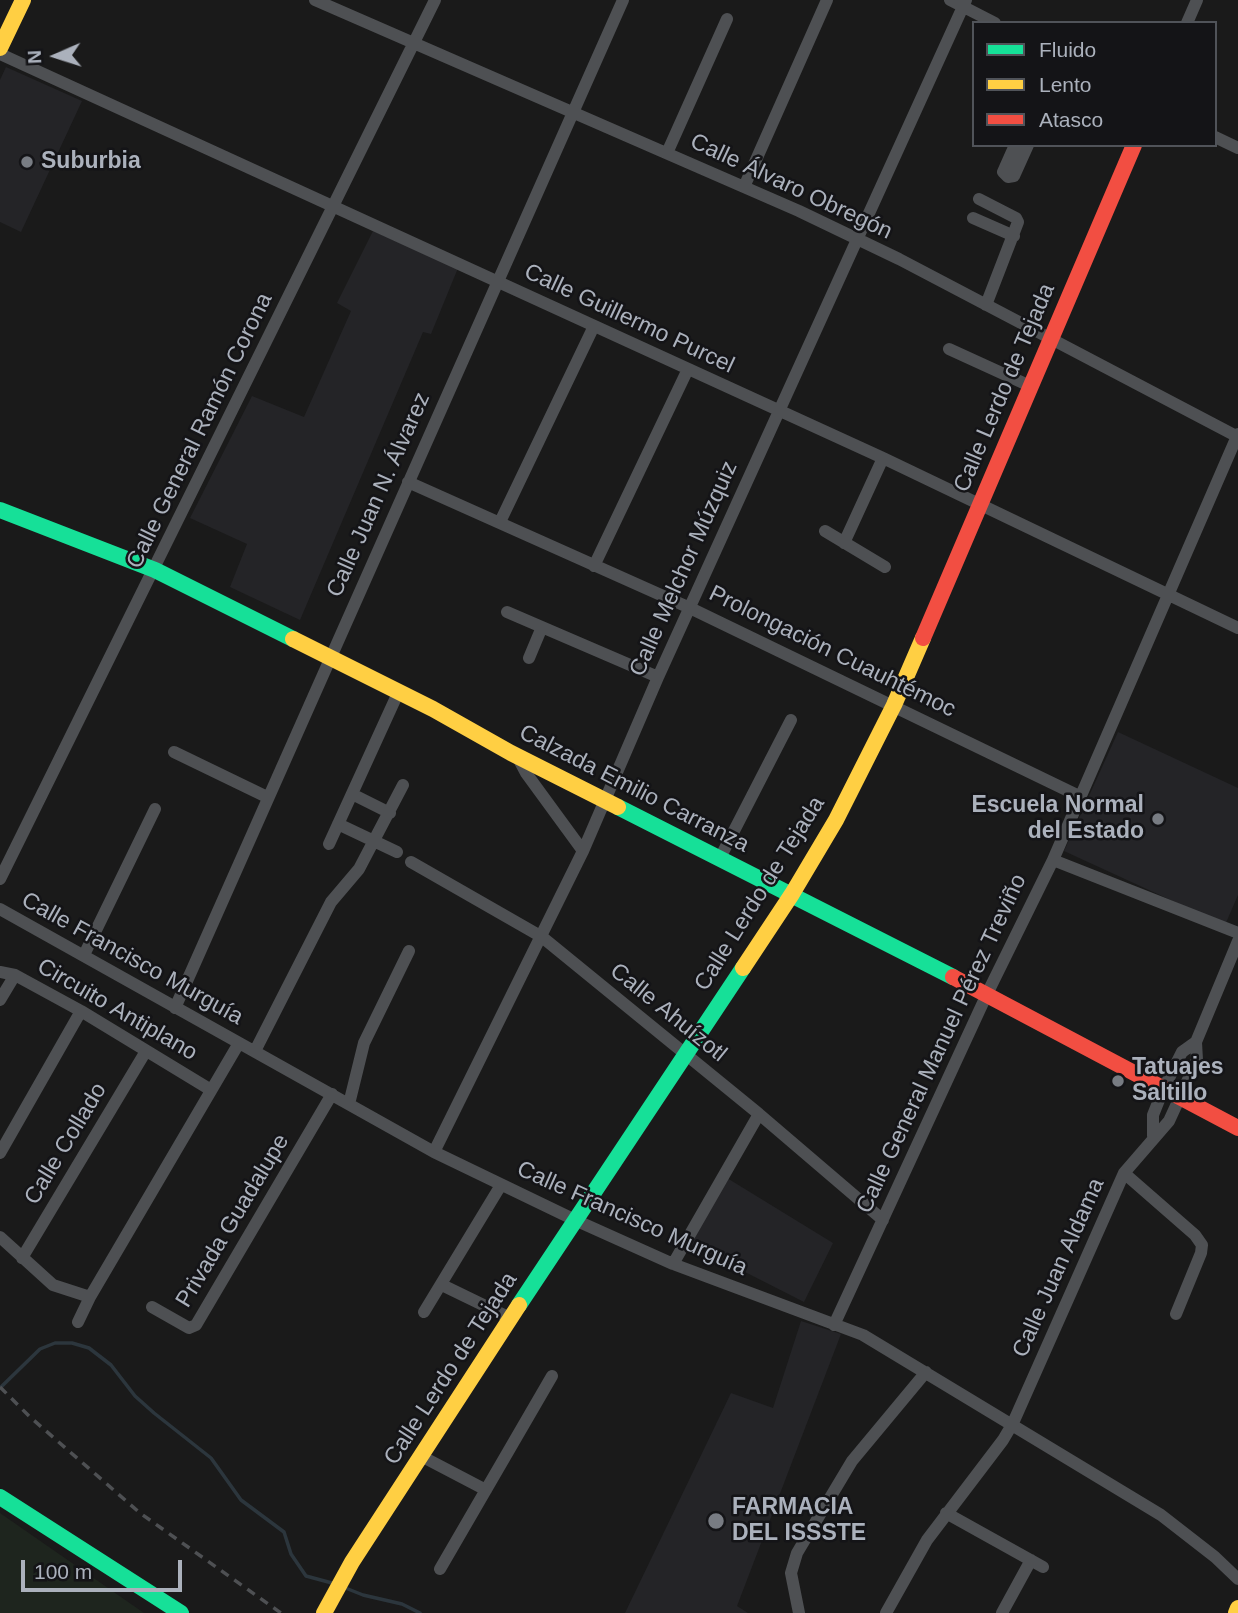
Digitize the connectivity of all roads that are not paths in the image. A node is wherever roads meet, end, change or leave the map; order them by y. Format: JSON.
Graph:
{"nodes":[{"id":1,"x":23,"y":0,"type":"edge"},
{"id":2,"x":315,"y":0,"type":"edge"},
{"id":3,"x":435,"y":0,"type":"edge"},
{"id":4,"x":623,"y":0,"type":"edge"},
{"id":5,"x":827,"y":0,"type":"edge"},
{"id":6,"x":950,"y":0,"type":"edge"},
{"id":7,"x":1197,"y":0,"type":"edge"},
{"id":8,"x":964,"y":3,"type":"edge"},
{"id":9,"x":727,"y":19,"type":"dead end"},
{"id":10,"x":992,"y":21,"type":"edge"},
{"id":11,"x":1188,"y":21,"type":"edge"},
{"id":12,"x":414,"y":43,"type":"junction"},
{"id":13,"x":0,"y":48,"type":"edge"},
{"id":14,"x":0,"y":54,"type":"edge"},
{"id":15,"x":573,"y":113,"type":"junction"},
{"id":16,"x":1217,"y":138,"type":"edge"},
{"id":17,"x":1014,"y":147,"type":"edge"},
{"id":18,"x":1027,"y":147,"type":"edge"},
{"id":19,"x":1133,"y":147,"type":"edge"},
{"id":20,"x":1238,"y":148,"type":"edge"},
{"id":21,"x":667,"y":153,"type":"junction"},
{"id":22,"x":744,"y":187,"type":"junction"},
{"id":23,"x":979,"y":200,"type":"dead end"},
{"id":24,"x":334,"y":208,"type":"junction"},
{"id":25,"x":973,"y":218,"type":"dead end"},
{"id":26,"x":1014,"y":236,"type":"junction"},
{"id":27,"x":858,"y":239,"type":"junction"},
{"id":28,"x":498,"y":282,"type":"junction"},
{"id":29,"x":986,"y":305,"type":"junction"},
{"id":30,"x":594,"y":326,"type":"junction"},
{"id":31,"x":1051,"y":338,"type":"junction"},
{"id":32,"x":949,"y":349,"type":"dead end"},
{"id":33,"x":688,"y":369,"type":"junction"},
{"id":34,"x":1030,"y":386,"type":"junction"},
{"id":35,"x":779,"y":410,"type":"junction"},
{"id":36,"x":1238,"y":436,"type":"edge"},
{"id":37,"x":883,"y":458,"type":"junction"},
{"id":38,"x":408,"y":482,"type":"junction"},
{"id":39,"x":979,"y":505,"type":"junction"},
{"id":40,"x":0,"y":510,"type":"edge"},
{"id":41,"x":500,"y":522,"type":"junction"},
{"id":42,"x":824,"y":531,"type":"dead end"},
{"id":43,"x":844,"y":543,"type":"junction"},
{"id":44,"x":594,"y":566,"type":"junction"},
{"id":45,"x":885,"y":567,"type":"dead end"},
{"id":46,"x":155,"y":570,"type":"junction"},
{"id":47,"x":1168,"y":596,"type":"junction"},
{"id":48,"x":690,"y":608,"type":"junction"},
{"id":49,"x":507,"y":612,"type":"dead end"},
{"id":50,"x":542,"y":626,"type":"junction"},
{"id":51,"x":1238,"y":628,"type":"edge"},
{"id":52,"x":329,"y":657,"type":"junction"},
{"id":53,"x":529,"y":658,"type":"dead end"},
{"id":54,"x":658,"y":677,"type":"junction"},
{"id":55,"x":398,"y":693,"type":"junction"},
{"id":56,"x":894,"y":705,"type":"junction"},
{"id":57,"x":791,"y":720,"type":"dead end"},
{"id":58,"x":174,"y":752,"type":"dead end"},
{"id":59,"x":517,"y":755,"type":"junction"},
{"id":60,"x":403,"y":785,"type":"dead end"},
{"id":61,"x":352,"y":794,"type":"junction"},
{"id":62,"x":267,"y":797,"type":"junction"},
{"id":63,"x":1081,"y":797,"type":"junction"},
{"id":64,"x":605,"y":799,"type":"junction"},
{"id":65,"x":155,"y":809,"type":"dead end"},
{"id":66,"x":390,"y":813,"type":"junction"},
{"id":67,"x":338,"y":824,"type":"junction"},
{"id":68,"x":374,"y":843,"type":"junction"},
{"id":69,"x":329,"y":844,"type":"dead end"},
{"id":70,"x":583,"y":851,"type":"junction"},
{"id":71,"x":397,"y":852,"type":"dead end"},
{"id":72,"x":720,"y":858,"type":"junction"},
{"id":73,"x":1053,"y":860,"type":"junction"},
{"id":74,"x":411,"y":862,"type":"dead end"},
{"id":75,"x":0,"y":879,"type":"edge"},
{"id":76,"x":792,"y":894,"type":"junction"},
{"id":77,"x":0,"y":909,"type":"edge"},
{"id":78,"x":1238,"y":933,"type":"edge"},
{"id":79,"x":542,"y":937,"type":"junction"},
{"id":80,"x":1238,"y":941,"type":"edge"},
{"id":81,"x":409,"y":951,"type":"dead end"},
{"id":82,"x":84,"y":955,"type":"junction"},
{"id":83,"x":0,"y":972,"type":"edge"},
{"id":84,"x":15,"y":975,"type":"junction"},
{"id":85,"x":987,"y":994,"type":"junction"},
{"id":86,"x":0,"y":1000,"type":"edge"},
{"id":87,"x":175,"y":1008,"type":"junction"},
{"id":88,"x":81,"y":1011,"type":"junction"},
{"id":89,"x":1196,"y":1042,"type":"junction"},
{"id":90,"x":239,"y":1043,"type":"junction"},
{"id":91,"x":146,"y":1051,"type":"junction"},
{"id":92,"x":255,"y":1052,"type":"junction"},
{"id":93,"x":684,"y":1054,"type":"junction"},
{"id":94,"x":211,"y":1090,"type":"junction"},
{"id":95,"x":1163,"y":1090,"type":"junction"},
{"id":96,"x":332,"y":1094,"type":"junction"},
{"id":97,"x":1179,"y":1098,"type":"junction"},
{"id":98,"x":349,"y":1104,"type":"junction"},
{"id":99,"x":758,"y":1114,"type":"junction"},
{"id":100,"x":1238,"y":1128,"type":"edge"},
{"id":101,"x":1153,"y":1136,"type":"junction"},
{"id":102,"x":0,"y":1153,"type":"edge"},
{"id":103,"x":434,"y":1153,"type":"junction"},
{"id":104,"x":1124,"y":1173,"type":"junction"},
{"id":105,"x":501,"y":1185,"type":"junction"},
{"id":106,"x":575,"y":1220,"type":"junction"},
{"id":107,"x":883,"y":1220,"type":"junction"},
{"id":108,"x":0,"y":1237,"type":"edge"},
{"id":109,"x":22,"y":1258,"type":"junction"},
{"id":110,"x":673,"y":1264,"type":"junction"},
{"id":111,"x":442,"y":1285,"type":"junction"},
{"id":112,"x":90,"y":1297,"type":"junction"},
{"id":113,"x":152,"y":1307,"type":"dead end"},
{"id":114,"x":424,"y":1312,"type":"dead end"},
{"id":115,"x":1176,"y":1314,"type":"dead end"},
{"id":116,"x":510,"y":1318,"type":"junction"},
{"id":117,"x":78,"y":1322,"type":"dead end"},
{"id":118,"x":834,"y":1325,"type":"junction"},
{"id":119,"x":926,"y":1372,"type":"junction"},
{"id":120,"x":552,"y":1376,"type":"dead end"},
{"id":121,"x":1013,"y":1423,"type":"junction"},
{"id":122,"x":421,"y":1456,"type":"junction"},
{"id":123,"x":486,"y":1490,"type":"junction"},
{"id":124,"x":0,"y":1497,"type":"edge"},
{"id":125,"x":946,"y":1513,"type":"junction"},
{"id":126,"x":440,"y":1569,"type":"dead end"},
{"id":127,"x":1238,"y":1579,"type":"edge"},
{"id":128,"x":327,"y":1607,"type":"edge"},
{"id":129,"x":1238,"y":1608,"type":"edge"},
{"id":130,"x":181,"y":1613,"type":"edge"},
{"id":131,"x":799,"y":1613,"type":"edge"},
{"id":132,"x":886,"y":1613,"type":"edge"},
{"id":133,"x":1002,"y":1613,"type":"edge"},
{"id":134,"x":1236,"y":1613,"type":"edge"}],
"edges":[{"from":1,"to":13,"type":"street"},
{"from":2,"to":12,"type":"street","name":"Calle Álvaro Obregón"},
{"from":3,"to":12,"type":"street","name":"Calle General Ramón Corona"},
{"from":4,"to":15,"type":"street","name":"Calle Juan N. Álvarez"},
{"from":5,"to":22,"type":"street"},
{"from":6,"to":8,"type":"street"},
{"from":7,"to":11,"type":"street"},
{"from":8,"to":10,"type":"street"},
{"from":8,"to":27,"type":"street","name":"Calle Melchor Múzquiz"},
{"from":9,"to":21,"type":"street"},
{"from":12,"to":15,"type":"street","name":"Calle Álvaro Obregón"},
{"from":12,"to":24,"type":"street","name":"Calle General Ramón Corona"},
{"from":14,"to":24,"type":"street","name":"Calle Guillermo Purcel"},
{"from":15,"to":21,"type":"street","name":"Calle Álvaro Obregón"},
{"from":15,"to":28,"type":"street","name":"Calle Juan N. Álvarez"},
{"from":16,"to":20,"type":"street"},
{"from":17,"to":18,"type":"street"},
{"from":19,"to":31,"type":"street","name":"Calle Lerdo de Tejada"},
{"from":21,"to":22,"type":"street","name":"Calle Álvaro Obregón"},
{"from":22,"to":27,"type":"street","name":"Calle Álvaro Obregón"},
{"from":23,"to":26,"type":"street"},
{"from":24,"to":28,"type":"street","name":"Calle Guillermo Purcel"},
{"from":24,"to":46,"type":"street","name":"Calle General Ramón Corona"},
{"from":25,"to":26,"type":"street"},
{"from":26,"to":29,"type":"street"},
{"from":27,"to":29,"type":"street","name":"Calle Álvaro Obregón"},
{"from":27,"to":35,"type":"street","name":"Calle Melchor Múzquiz"},
{"from":28,"to":30,"type":"street","name":"Calle Guillermo Purcel"},
{"from":28,"to":38,"type":"street","name":"Calle Juan N. Álvarez"},
{"from":29,"to":31,"type":"street","name":"Calle Álvaro Obregón"},
{"from":30,"to":33,"type":"street","name":"Calle Guillermo Purcel"},
{"from":30,"to":41,"type":"street"},
{"from":31,"to":34,"type":"street","name":"Calle Lerdo de Tejada"},
{"from":31,"to":36,"type":"street","name":"Calle Álvaro Obregón"},
{"from":32,"to":34,"type":"street"},
{"from":33,"to":35,"type":"street","name":"Calle Guillermo Purcel"},
{"from":33,"to":44,"type":"street"},
{"from":34,"to":39,"type":"street","name":"Calle Lerdo de Tejada"},
{"from":35,"to":37,"type":"street","name":"Calle Guillermo Purcel"},
{"from":35,"to":48,"type":"street","name":"Calle Melchor Múzquiz"},
{"from":36,"to":47,"type":"street","name":"Calle General Manuel Pérez Treviño"},
{"from":37,"to":39,"type":"street","name":"Calle Guillermo Purcel"},
{"from":37,"to":43,"type":"street"},
{"from":38,"to":41,"type":"street","name":"Prolongación Cuauhtémoc"},
{"from":38,"to":52,"type":"street","name":"Calle Juan N. Álvarez"},
{"from":39,"to":47,"type":"street","name":"Calle Guillermo Purcel"},
{"from":39,"to":56,"type":"street","name":"Calle Lerdo de Tejada"},
{"from":40,"to":46,"type":"street","name":"Calzada Emilio Carranza"},
{"from":41,"to":44,"type":"street","name":"Prolongación Cuauhtémoc"},
{"from":42,"to":43,"type":"street"},
{"from":43,"to":45,"type":"street"},
{"from":44,"to":48,"type":"street","name":"Prolongación Cuauhtémoc"},
{"from":46,"to":52,"type":"street","name":"Calzada Emilio Carranza"},
{"from":46,"to":75,"type":"street","name":"Calle General Ramón Corona"},
{"from":47,"to":51,"type":"street","name":"Calle Guillermo Purcel"},
{"from":47,"to":63,"type":"street","name":"Calle General Manuel Pérez Treviño"},
{"from":48,"to":54,"type":"street","name":"Calle Melchor Múzquiz"},
{"from":48,"to":56,"type":"street","name":"Prolongación Cuauhtémoc"},
{"from":49,"to":50,"type":"street"},
{"from":50,"to":53,"type":"street"},
{"from":50,"to":54,"type":"street"},
{"from":52,"to":55,"type":"street","name":"Calzada Emilio Carranza"},
{"from":52,"to":62,"type":"street","name":"Calle Juan N. Álvarez"},
{"from":54,"to":64,"type":"street","name":"Calle Melchor Múzquiz"},
{"from":55,"to":59,"type":"street","name":"Calzada Emilio Carranza"},
{"from":55,"to":61,"type":"street"},
{"from":56,"to":63,"type":"street","name":"Prolongación Cuauhtémoc"},
{"from":56,"to":76,"type":"street","name":"Calle Lerdo de Tejada"},
{"from":57,"to":72,"type":"street"},
{"from":58,"to":62,"type":"street"},
{"from":59,"to":64,"type":"street","name":"Calzada Emilio Carranza"},
{"from":59,"to":70,"type":"street"},
{"from":60,"to":66,"type":"street"},
{"from":61,"to":66,"type":"street"},
{"from":61,"to":67,"type":"street"},
{"from":62,"to":87,"type":"street","name":"Calle Juan N. Álvarez"},
{"from":63,"to":73,"type":"street","name":"Calle General Manuel Pérez Treviño"},
{"from":64,"to":70,"type":"street","name":"Calle Melchor Múzquiz"},
{"from":64,"to":72,"type":"street","name":"Calzada Emilio Carranza"},
{"from":65,"to":82,"type":"street"},
{"from":66,"to":68,"type":"street"},
{"from":67,"to":68,"type":"street"},
{"from":67,"to":69,"type":"street"},
{"from":68,"to":71,"type":"street"},
{"from":68,"to":92,"type":"street"},
{"from":70,"to":79,"type":"street","name":"Calle Melchor Múzquiz"},
{"from":72,"to":76,"type":"street","name":"Calzada Emilio Carranza"},
{"from":73,"to":78,"type":"street"},
{"from":73,"to":85,"type":"street","name":"Calle General Manuel Pérez Treviño"},
{"from":74,"to":79,"type":"street","name":"Calle Ahuízotl"},
{"from":76,"to":85,"type":"street","name":"Calzada Emilio Carranza"},
{"from":76,"to":93,"type":"street","name":"Calle Lerdo de Tejada"},
{"from":77,"to":82,"type":"street","name":"Calle Francisco Murguía"},
{"from":79,"to":93,"type":"street","name":"Calle Ahuízotl"},
{"from":79,"to":103,"type":"street","name":"Calle Melchor Múzquiz"},
{"from":80,"to":89,"type":"street","name":"Calle Juan Aldama"},
{"from":81,"to":98,"type":"street"},
{"from":82,"to":87,"type":"street","name":"Calle Francisco Murguía"},
{"from":83,"to":84,"type":"street","name":"Circuito Antiplano"},
{"from":84,"to":86,"type":"street"},
{"from":84,"to":88,"type":"street","name":"Circuito Antiplano"},
{"from":85,"to":95,"type":"street","name":"Calzada Emilio Carranza"},
{"from":85,"to":107,"type":"street","name":"Calle General Manuel Pérez Treviño"},
{"from":87,"to":90,"type":"street","name":"Calle Francisco Murguía"},
{"from":88,"to":91,"type":"street","name":"Circuito Antiplano"},
{"from":88,"to":102,"type":"street"},
{"from":89,"to":95,"type":"street","name":"Calle Juan Aldama"},
{"from":89,"to":97,"type":"street","name":"Calle Juan Aldama"},
{"from":90,"to":92,"type":"street","name":"Calle Francisco Murguía"},
{"from":90,"to":94,"type":"street","name":"Circuito Antiplano"},
{"from":91,"to":94,"type":"street","name":"Circuito Antiplano"},
{"from":91,"to":109,"type":"street","name":"Calle Collado"},
{"from":92,"to":96,"type":"street","name":"Calle Francisco Murguía"},
{"from":93,"to":99,"type":"street","name":"Calle Ahuízotl"},
{"from":93,"to":106,"type":"street","name":"Calle Lerdo de Tejada"},
{"from":94,"to":112,"type":"street","name":"Circuito Antiplano"},
{"from":95,"to":97,"type":"street","name":"Calzada Emilio Carranza"},
{"from":95,"to":101,"type":"street","name":"Calle Juan Aldama"},
{"from":96,"to":98,"type":"street","name":"Calle Francisco Murguía"},
{"from":96,"to":113,"type":"street","name":"Privada Guadalupe"},
{"from":97,"to":100,"type":"street","name":"Calzada Emilio Carranza"},
{"from":97,"to":101,"type":"street","name":"Calle Juan Aldama"},
{"from":98,"to":103,"type":"street","name":"Calle Francisco Murguía"},
{"from":99,"to":107,"type":"street","name":"Calle Ahuízotl"},
{"from":99,"to":110,"type":"street"},
{"from":101,"to":104,"type":"street","name":"Calle Juan Aldama"},
{"from":103,"to":105,"type":"street","name":"Calle Francisco Murguía"},
{"from":104,"to":115,"type":"street"},
{"from":104,"to":121,"type":"street","name":"Calle Juan Aldama"},
{"from":105,"to":106,"type":"street","name":"Calle Francisco Murguía"},
{"from":105,"to":111,"type":"street"},
{"from":106,"to":110,"type":"street","name":"Calle Francisco Murguía"},
{"from":106,"to":116,"type":"street","name":"Calle Lerdo de Tejada"},
{"from":107,"to":118,"type":"street","name":"Calle General Manuel Pérez Treviño"},
{"from":108,"to":109,"type":"street"},
{"from":109,"to":112,"type":"street"},
{"from":110,"to":118,"type":"street","name":"Calle Francisco Murguía"},
{"from":111,"to":114,"type":"street"},
{"from":111,"to":116,"type":"street"},
{"from":112,"to":117,"type":"street","name":"Circuito Antiplano"},
{"from":116,"to":122,"type":"street","name":"Calle Lerdo de Tejada"},
{"from":118,"to":119,"type":"street","name":"Calle Francisco Murguía"},
{"from":119,"to":121,"type":"street","name":"Calle Francisco Murguía"},
{"from":119,"to":131,"type":"street"},
{"from":120,"to":123,"type":"street"},
{"from":121,"to":125,"type":"street","name":"Calle Juan Aldama"},
{"from":121,"to":127,"type":"street","name":"Calle Francisco Murguía"},
{"from":122,"to":123,"type":"street"},
{"from":122,"to":128,"type":"street","name":"Calle Lerdo de Tejada"},
{"from":123,"to":126,"type":"street"},
{"from":124,"to":130,"type":"street"},
{"from":125,"to":132,"type":"street","name":"Calle Juan Aldama"},
{"from":125,"to":133,"type":"street"},
{"from":129,"to":134,"type":"street"}]}
